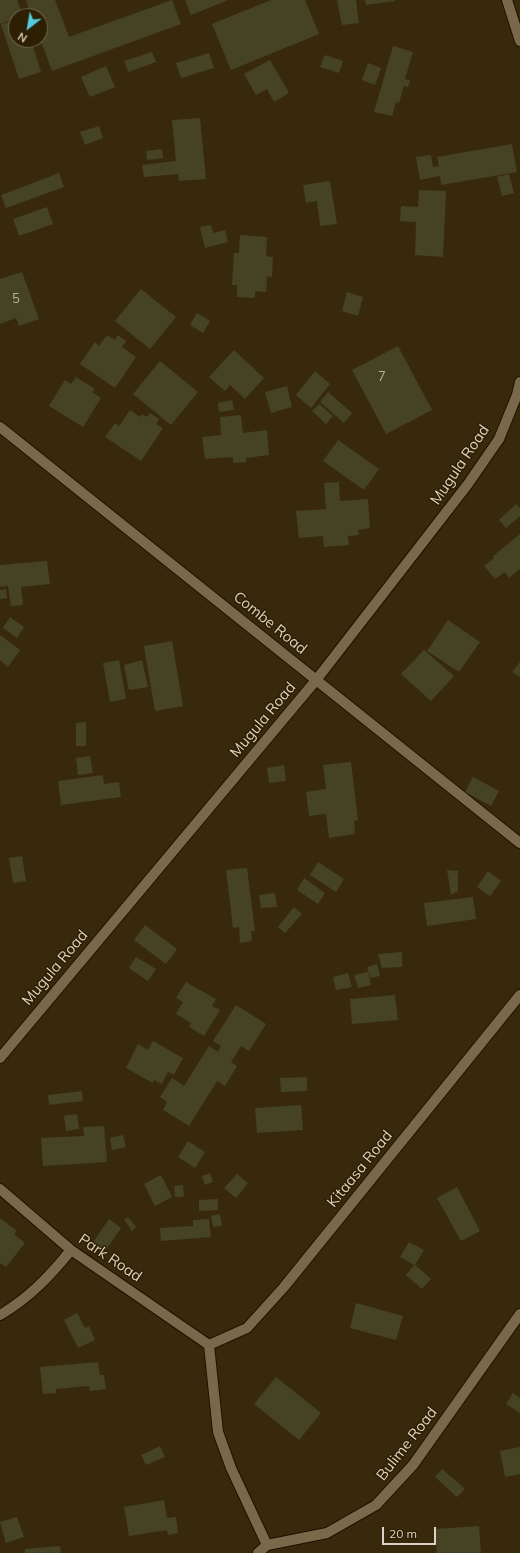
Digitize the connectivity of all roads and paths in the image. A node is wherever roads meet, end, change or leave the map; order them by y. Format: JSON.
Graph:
{"nodes":[{"id":1,"x":507,"y":0,"type":"edge"},
{"id":2,"x":520,"y":41,"type":"edge"},
{"id":3,"x":520,"y":382,"type":"edge"},
{"id":4,"x":0,"y":427,"type":"edge"},
{"id":5,"x":316,"y":679,"type":"junction"},
{"id":6,"x":520,"y":843,"type":"edge"},
{"id":7,"x":520,"y":995,"type":"edge"},
{"id":8,"x":0,"y":1058,"type":"edge"},
{"id":9,"x":0,"y":1189,"type":"edge"},
{"id":10,"x":71,"y":1250,"type":"junction"},
{"id":11,"x":520,"y":1314,"type":"edge"},
{"id":12,"x":0,"y":1315,"type":"edge"},
{"id":13,"x":209,"y":1345,"type":"junction"},
{"id":14,"x":267,"y":1545,"type":"junction"},
{"id":15,"x":258,"y":1553,"type":"edge"}],
"edges":[{"from":1,"to":2,"type":"street"},
{"from":3,"to":5,"type":"street","name":"Mugula Road"},
{"from":4,"to":5,"type":"street","name":"Combe Road"},
{"from":5,"to":6,"type":"street","name":"Combe Road"},
{"from":5,"to":8,"type":"street","name":"Mugula Road"},
{"from":7,"to":13,"type":"street","name":"Kitaasa Road"},
{"from":9,"to":10,"type":"street","name":"Park Road"},
{"from":10,"to":12,"type":"street"},
{"from":10,"to":13,"type":"street","name":"Park Road"},
{"from":11,"to":14,"type":"street","name":"Bulime Road"},
{"from":13,"to":14,"type":"street"},
{"from":14,"to":15,"type":"street","name":"Bulime Road"}]}
